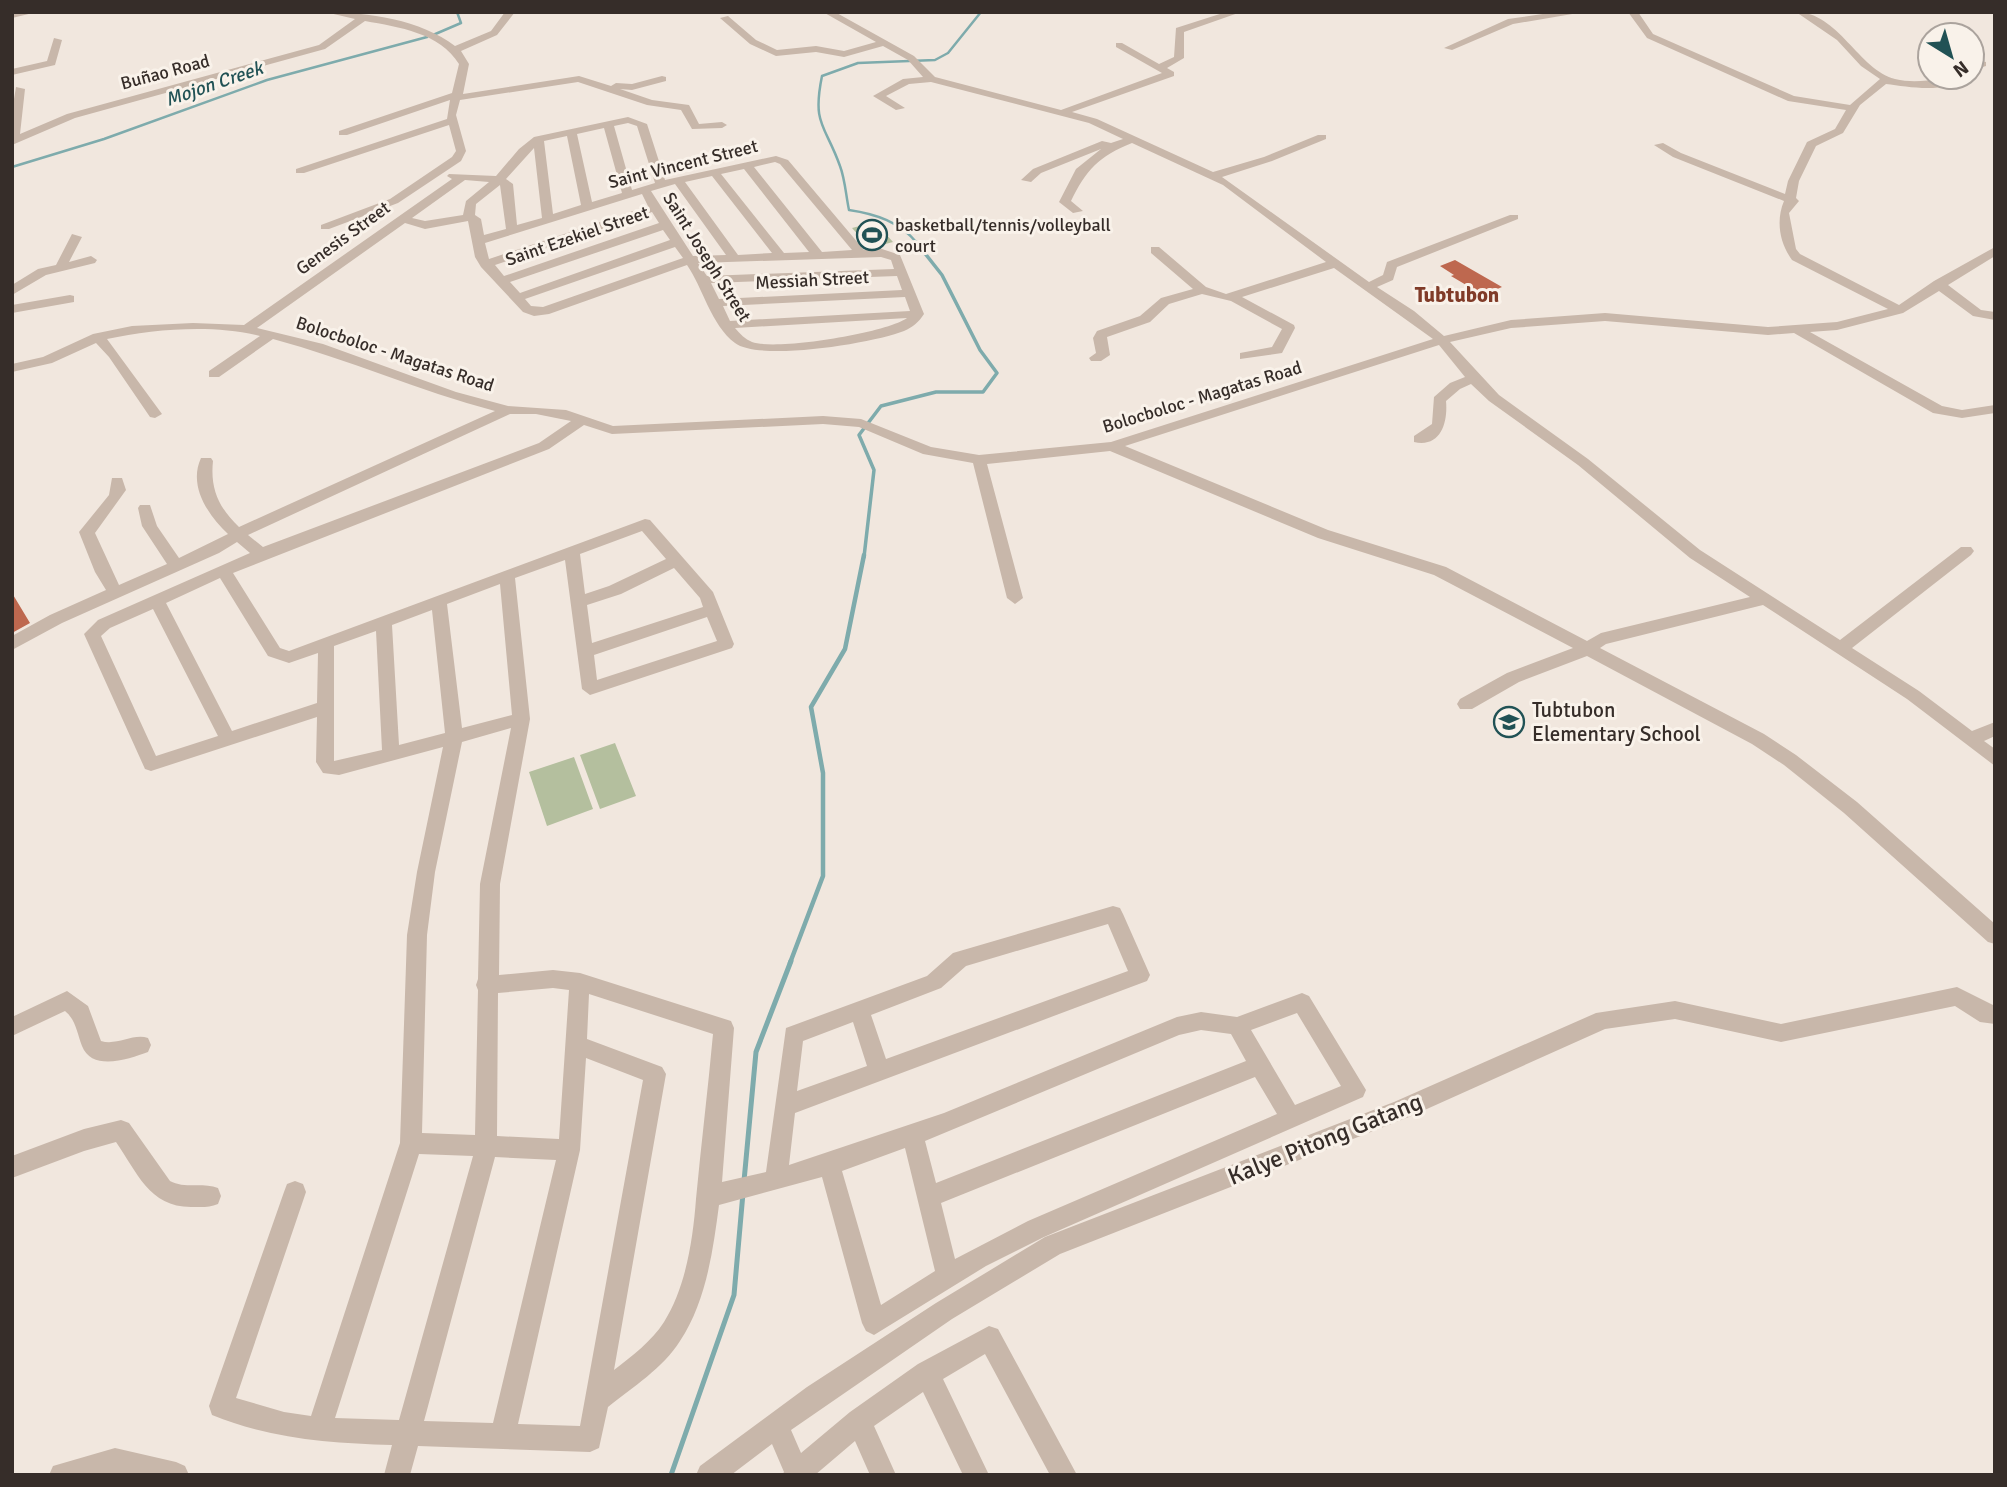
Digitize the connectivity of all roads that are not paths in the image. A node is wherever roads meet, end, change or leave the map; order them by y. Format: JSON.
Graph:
{"nodes":[{"id":1,"x":32,"y":12,"type":"edge"},
{"id":2,"x":510,"y":12,"type":"edge"},
{"id":3,"x":828,"y":12,"type":"edge"},
{"id":4,"x":1236,"y":12,"type":"edge"},
{"id":5,"x":1579,"y":12,"type":"edge"},
{"id":6,"x":1633,"y":12,"type":"edge"},
{"id":7,"x":1801,"y":12,"type":"edge"},
{"id":8,"x":335,"y":13,"type":"edge"},
{"id":9,"x":12,"y":15,"type":"edge"},
{"id":10,"x":362,"y":16,"type":"edge"},
{"id":11,"x":725,"y":18,"type":"dead end"},
{"id":12,"x":57,"y":40,"type":"dead end"},
{"id":13,"x":884,"y":43,"type":"junction"},
{"id":14,"x":1119,"y":45,"type":"dead end"},
{"id":15,"x":1449,"y":48,"type":"dead end"},
{"id":16,"x":454,"y":50,"type":"junction"},
{"id":17,"x":1158,"y":68,"type":"junction"},
{"id":18,"x":12,"y":72,"type":"edge"},
{"id":19,"x":662,"y":79,"type":"dead end"},
{"id":20,"x":931,"y":79,"type":"junction"},
{"id":21,"x":1888,"y":80,"type":"junction"},
{"id":22,"x":1916,"y":84,"type":"edge"},
{"id":23,"x":603,"y":85,"type":"junction"},
{"id":24,"x":20,"y":89,"type":"dead end"},
{"id":25,"x":457,"y":96,"type":"junction"},
{"id":26,"x":900,"y":108,"type":"dead end"},
{"id":27,"x":1852,"y":108,"type":"junction"},
{"id":28,"x":1065,"y":112,"type":"junction"},
{"id":29,"x":452,"y":121,"type":"junction"},
{"id":30,"x":608,"y":124,"type":"junction"},
{"id":31,"x":722,"y":125,"type":"dead end"},
{"id":32,"x":526,"y":131,"type":"dead end"},
{"id":33,"x":572,"y":131,"type":"junction"},
{"id":34,"x":343,"y":133,"type":"dead end"},
{"id":35,"x":1129,"y":137,"type":"junction"},
{"id":36,"x":1322,"y":137,"type":"dead end"},
{"id":37,"x":538,"y":139,"type":"junction"},
{"id":38,"x":13,"y":142,"type":"edge"},
{"id":39,"x":1658,"y":145,"type":"dead end"},
{"id":40,"x":746,"y":165,"type":"junction"},
{"id":41,"x":300,"y":171,"type":"dead end"},
{"id":42,"x":714,"y":172,"type":"junction"},
{"id":43,"x":439,"y":174,"type":"junction"},
{"id":44,"x":1212,"y":176,"type":"junction"},
{"id":45,"x":462,"y":177,"type":"junction"},
{"id":46,"x":499,"y":180,"type":"junction"},
{"id":47,"x":678,"y":180,"type":"junction"},
{"id":48,"x":1027,"y":180,"type":"dead end"},
{"id":49,"x":661,"y":184,"type":"junction"},
{"id":50,"x":645,"y":190,"type":"junction"},
{"id":51,"x":628,"y":195,"type":"junction"},
{"id":52,"x":1793,"y":201,"type":"junction"},
{"id":53,"x":587,"y":207,"type":"junction"},
{"id":54,"x":654,"y":208,"type":"junction"},
{"id":55,"x":1077,"y":211,"type":"dead end"},
{"id":56,"x":469,"y":217,"type":"junction"},
{"id":57,"x":1514,"y":217,"type":"dead end"},
{"id":58,"x":401,"y":218,"type":"junction"},
{"id":59,"x":548,"y":220,"type":"junction"},
{"id":60,"x":665,"y":225,"type":"junction"},
{"id":61,"x":325,"y":227,"type":"dead end"},
{"id":62,"x":360,"y":229,"type":"junction"},
{"id":63,"x":512,"y":231,"type":"junction"},
{"id":64,"x":76,"y":237,"type":"dead end"},
{"id":65,"x":478,"y":242,"type":"junction"},
{"id":66,"x":677,"y":242,"type":"junction"},
{"id":67,"x":1155,"y":250,"type":"dead end"},
{"id":68,"x":1995,"y":251,"type":"edge"},
{"id":69,"x":860,"y":253,"type":"junction"},
{"id":70,"x":818,"y":255,"type":"junction"},
{"id":71,"x":780,"y":256,"type":"junction"},
{"id":72,"x":734,"y":258,"type":"junction"},
{"id":73,"x":91,"y":260,"type":"dead end"},
{"id":74,"x":689,"y":260,"type":"junction"},
{"id":75,"x":1336,"y":263,"type":"junction"},
{"id":76,"x":62,"y":264,"type":"junction"},
{"id":77,"x":485,"y":264,"type":"junction"},
{"id":78,"x":902,"y":272,"type":"junction"},
{"id":79,"x":703,"y":280,"type":"junction"},
{"id":80,"x":501,"y":281,"type":"junction"},
{"id":81,"x":1938,"y":284,"type":"junction"},
{"id":82,"x":1368,"y":288,"type":"junction"},
{"id":83,"x":1202,"y":290,"type":"junction"},
{"id":84,"x":12,"y":291,"type":"edge"},
{"id":85,"x":911,"y":293,"type":"junction"},
{"id":86,"x":1231,"y":296,"type":"junction"},
{"id":87,"x":517,"y":298,"type":"junction"},
{"id":88,"x":70,"y":299,"type":"dead end"},
{"id":89,"x":716,"y":303,"type":"junction"},
{"id":90,"x":12,"y":309,"type":"edge"},
{"id":91,"x":1899,"y":310,"type":"junction"},
{"id":92,"x":918,"y":314,"type":"junction"},
{"id":93,"x":1995,"y":316,"type":"edge"},
{"id":94,"x":728,"y":325,"type":"junction"},
{"id":95,"x":247,"y":330,"type":"junction"},
{"id":96,"x":1798,"y":330,"type":"junction"},
{"id":97,"x":272,"y":334,"type":"junction"},
{"id":98,"x":97,"y":337,"type":"junction"},
{"id":99,"x":1442,"y":340,"type":"junction"},
{"id":100,"x":1245,"y":356,"type":"dead end"},
{"id":101,"x":1096,"y":358,"type":"dead end"},
{"id":102,"x":12,"y":368,"type":"edge"},
{"id":103,"x":214,"y":374,"type":"dead end"},
{"id":104,"x":1473,"y":378,"type":"junction"},
{"id":105,"x":1995,"y":409,"type":"edge"},
{"id":106,"x":508,"y":411,"type":"junction"},
{"id":107,"x":155,"y":414,"type":"dead end"},
{"id":108,"x":583,"y":419,"type":"junction"},
{"id":109,"x":1419,"y":439,"type":"dead end"},
{"id":110,"x":1112,"y":446,"type":"junction"},
{"id":111,"x":979,"y":460,"type":"junction"},
{"id":112,"x":206,"y":461,"type":"dead end"},
{"id":113,"x":117,"y":481,"type":"dead end"},
{"id":114,"x":145,"y":508,"type":"dead end"},
{"id":115,"x":238,"y":533,"type":"junction"},
{"id":116,"x":1966,"y":551,"type":"dead end"},
{"id":117,"x":572,"y":552,"type":"junction"},
{"id":118,"x":261,"y":554,"type":"junction"},
{"id":119,"x":677,"y":561,"type":"junction"},
{"id":120,"x":176,"y":565,"type":"junction"},
{"id":121,"x":225,"y":573,"type":"junction"},
{"id":122,"x":507,"y":576,"type":"junction"},
{"id":123,"x":116,"y":594,"type":"junction"},
{"id":124,"x":1015,"y":598,"type":"dead end"},
{"id":125,"x":1766,"y":599,"type":"junction"},
{"id":126,"x":157,"y":601,"type":"junction"},
{"id":127,"x":439,"y":602,"type":"junction"},
{"id":128,"x":579,"y":602,"type":"junction"},
{"id":129,"x":715,"y":609,"type":"junction"},
{"id":130,"x":384,"y":621,"type":"junction"},
{"id":131,"x":12,"y":644,"type":"edge"},
{"id":132,"x":326,"y":644,"type":"junction"},
{"id":133,"x":1841,"y":648,"type":"junction"},
{"id":134,"x":1587,"y":651,"type":"junction"},
{"id":135,"x":585,"y":652,"type":"junction"},
{"id":136,"x":1466,"y":704,"type":"dead end"},
{"id":137,"x":326,"y":708,"type":"junction"},
{"id":138,"x":521,"y":719,"type":"junction"},
{"id":139,"x":1995,"y":728,"type":"edge"},
{"id":140,"x":454,"y":738,"type":"junction"},
{"id":141,"x":228,"y":739,"type":"junction"},
{"id":142,"x":1970,"y":740,"type":"junction"},
{"id":143,"x":391,"y":754,"type":"junction"},
{"id":144,"x":1995,"y":759,"type":"edge"},
{"id":145,"x":1995,"y":936,"type":"edge"},
{"id":146,"x":580,"y":982,"type":"junction"},
{"id":147,"x":486,"y":985,"type":"junction"},
{"id":148,"x":859,"y":1010,"type":"junction"},
{"id":149,"x":1995,"y":1015,"type":"edge"},
{"id":150,"x":1237,"y":1026,"type":"junction"},
{"id":151,"x":12,"y":1027,"type":"edge"},
{"id":152,"x":141,"y":1045,"type":"dead end"},
{"id":153,"x":576,"y":1045,"type":"junction"},
{"id":154,"x":1261,"y":1065,"type":"junction"},
{"id":155,"x":879,"y":1071,"type":"junction"},
{"id":156,"x":785,"y":1106,"type":"junction"},
{"id":157,"x":1291,"y":1118,"type":"junction"},
{"id":158,"x":912,"y":1134,"type":"junction"},
{"id":159,"x":411,"y":1143,"type":"junction"},
{"id":160,"x":486,"y":1148,"type":"junction"},
{"id":161,"x":569,"y":1150,"type":"junction"},
{"id":162,"x":829,"y":1164,"type":"junction"},
{"id":163,"x":12,"y":1167,"type":"edge"},
{"id":164,"x":776,"y":1181,"type":"junction"},
{"id":165,"x":295,"y":1192,"type":"dead end"},
{"id":166,"x":718,"y":1195,"type":"junction"},
{"id":167,"x":210,"y":1196,"type":"dead end"},
{"id":168,"x":927,"y":1197,"type":"junction"},
{"id":169,"x":948,"y":1276,"type":"junction"},
{"id":170,"x":927,"y":1373,"type":"junction"},
{"id":171,"x":597,"y":1400,"type":"junction"},
{"id":172,"x":859,"y":1420,"type":"junction"},
{"id":173,"x":776,"y":1424,"type":"junction"},
{"id":174,"x":319,"y":1430,"type":"junction"},
{"id":175,"x":407,"y":1434,"type":"junction"},
{"id":176,"x":503,"y":1436,"type":"junction"},
{"id":177,"x":796,"y":1474,"type":"edge"},
{"id":178,"x":62,"y":1475,"type":"edge"},
{"id":179,"x":176,"y":1475,"type":"edge"},
{"id":180,"x":397,"y":1475,"type":"edge"},
{"id":181,"x":709,"y":1475,"type":"edge"},
{"id":182,"x":883,"y":1475,"type":"edge"},
{"id":183,"x":976,"y":1475,"type":"edge"},
{"id":184,"x":1064,"y":1475,"type":"edge"}],
"edges":[{"from":1,"to":9,"type":"street"},
{"from":2,"to":16,"type":"street"},
{"from":3,"to":13,"type":"street"},
{"from":4,"to":17,"type":"street"},
{"from":5,"to":15,"type":"street"},
{"from":6,"to":27,"type":"street"},
{"from":7,"to":21,"type":"street"},
{"from":8,"to":10,"type":"street"},
{"from":10,"to":16,"type":"street"},
{"from":10,"to":38,"type":"street","name":"Buñao Road"},
{"from":11,"to":13,"type":"street"},
{"from":12,"to":18,"type":"street"},
{"from":13,"to":20,"type":"street"},
{"from":14,"to":17,"type":"street"},
{"from":16,"to":25,"type":"street"},
{"from":17,"to":28,"type":"street"},
{"from":19,"to":23,"type":"street"},
{"from":20,"to":26,"type":"street"},
{"from":20,"to":28,"type":"street"},
{"from":21,"to":22,"type":"street"},
{"from":21,"to":27,"type":"street"},
{"from":23,"to":25,"type":"street"},
{"from":23,"to":31,"type":"street"},
{"from":24,"to":38,"type":"street"},
{"from":25,"to":29,"type":"street"},
{"from":25,"to":34,"type":"street"},
{"from":27,"to":52,"type":"street"},
{"from":28,"to":35,"type":"street"},
{"from":29,"to":41,"type":"street"},
{"from":29,"to":43,"type":"street"},
{"from":30,"to":33,"type":"street"},
{"from":30,"to":49,"type":"street"},
{"from":30,"to":51,"type":"street"},
{"from":32,"to":37,"type":"street"},
{"from":33,"to":37,"type":"street"},
{"from":33,"to":53,"type":"street"},
{"from":35,"to":44,"type":"street"},
{"from":35,"to":48,"type":"street"},
{"from":35,"to":55,"type":"street"},
{"from":36,"to":44,"type":"street"},
{"from":37,"to":46,"type":"street"},
{"from":37,"to":59,"type":"street"},
{"from":39,"to":52,"type":"street"},
{"from":40,"to":42,"type":"street","name":"Saint Vincent Street"},
{"from":40,"to":69,"type":"street","name":"Saint Vincent Street"},
{"from":40,"to":70,"type":"street"},
{"from":42,"to":47,"type":"street","name":"Saint Vincent Street"},
{"from":42,"to":71,"type":"street"},
{"from":43,"to":45,"type":"street"},
{"from":43,"to":62,"type":"street"},
{"from":44,"to":75,"type":"street"},
{"from":45,"to":46,"type":"street"},
{"from":45,"to":58,"type":"street","name":"Genesis Street"},
{"from":46,"to":56,"type":"street"},
{"from":46,"to":63,"type":"street"},
{"from":47,"to":49,"type":"street","name":"Saint Vincent Street"},
{"from":47,"to":72,"type":"street"},
{"from":49,"to":50,"type":"street","name":"Saint Vincent Street"},
{"from":50,"to":51,"type":"street","name":"Saint Vincent Street"},
{"from":50,"to":54,"type":"street","name":"Saint Joseph Street"},
{"from":51,"to":53,"type":"street","name":"Saint Vincent Street"},
{"from":52,"to":91,"type":"street"},
{"from":53,"to":59,"type":"street","name":"Saint Vincent Street"},
{"from":54,"to":60,"type":"street","name":"Saint Joseph Street"},
{"from":54,"to":77,"type":"street"},
{"from":56,"to":58,"type":"street"},
{"from":56,"to":65,"type":"street"},
{"from":57,"to":82,"type":"street"},
{"from":58,"to":62,"type":"street","name":"Genesis Street"},
{"from":59,"to":63,"type":"street","name":"Saint Vincent Street"},
{"from":60,"to":66,"type":"street","name":"Saint Joseph Street"},
{"from":60,"to":80,"type":"street","name":"Saint Ezekiel Street"},
{"from":61,"to":62,"type":"street"},
{"from":62,"to":95,"type":"street","name":"Genesis Street"},
{"from":63,"to":65,"type":"street","name":"Saint Vincent Street"},
{"from":64,"to":76,"type":"street"},
{"from":65,"to":77,"type":"street"},
{"from":66,"to":74,"type":"street","name":"Saint Joseph Street"},
{"from":66,"to":87,"type":"street"},
{"from":67,"to":83,"type":"street"},
{"from":68,"to":81,"type":"street","name":"Bolocboloc - Magatas Road"},
{"from":69,"to":70,"type":"street"},
{"from":69,"to":78,"type":"street"},
{"from":70,"to":71,"type":"street"},
{"from":71,"to":72,"type":"street"},
{"from":72,"to":74,"type":"street"},
{"from":73,"to":76,"type":"street"},
{"from":74,"to":79,"type":"street","name":"Saint Joseph Street"},
{"from":74,"to":87,"type":"street"},
{"from":75,"to":82,"type":"street"},
{"from":75,"to":86,"type":"street"},
{"from":76,"to":84,"type":"street"},
{"from":77,"to":80,"type":"street"},
{"from":78,"to":79,"type":"street"},
{"from":78,"to":85,"type":"street"},
{"from":79,"to":89,"type":"street","name":"Saint Joseph Street"},
{"from":80,"to":87,"type":"street"},
{"from":81,"to":91,"type":"street","name":"Bolocboloc - Magatas Road"},
{"from":81,"to":93,"type":"street"},
{"from":82,"to":99,"type":"street"},
{"from":83,"to":86,"type":"street"},
{"from":83,"to":101,"type":"street"},
{"from":85,"to":89,"type":"street","name":"Messiah Street"},
{"from":85,"to":92,"type":"street"},
{"from":86,"to":100,"type":"street"},
{"from":88,"to":90,"type":"street"},
{"from":89,"to":94,"type":"street","name":"Saint Joseph Street"},
{"from":91,"to":96,"type":"street","name":"Bolocboloc - Magatas Road"},
{"from":92,"to":94,"type":"street"},
{"from":92,"to":94,"type":"street","name":"Saint Joseph Street"},
{"from":95,"to":97,"type":"street","name":"Bolocboloc - Magatas Road"},
{"from":95,"to":98,"type":"street","name":"Bolocboloc - Magatas Road"},
{"from":96,"to":99,"type":"street","name":"Bolocboloc - Magatas Road"},
{"from":96,"to":105,"type":"street"},
{"from":97,"to":103,"type":"street"},
{"from":97,"to":106,"type":"street","name":"Bolocboloc - Magatas Road"},
{"from":98,"to":102,"type":"street","name":"Bolocboloc - Magatas Road"},
{"from":98,"to":107,"type":"street"},
{"from":99,"to":104,"type":"street"},
{"from":99,"to":110,"type":"street","name":"Bolocboloc - Magatas Road"},
{"from":104,"to":109,"type":"street"},
{"from":104,"to":125,"type":"street"},
{"from":106,"to":108,"type":"street","name":"Bolocboloc - Magatas Road"},
{"from":106,"to":115,"type":"street"},
{"from":108,"to":111,"type":"street","name":"Bolocboloc - Magatas Road"},
{"from":108,"to":118,"type":"street"},
{"from":110,"to":111,"type":"street","name":"Bolocboloc - Magatas Road"},
{"from":110,"to":134,"type":"street"},
{"from":111,"to":124,"type":"street"},
{"from":112,"to":115,"type":"street"},
{"from":113,"to":123,"type":"street"},
{"from":114,"to":120,"type":"street"},
{"from":115,"to":118,"type":"street"},
{"from":115,"to":120,"type":"street"},
{"from":116,"to":133,"type":"street"},
{"from":117,"to":119,"type":"street"},
{"from":117,"to":122,"type":"street"},
{"from":117,"to":128,"type":"street"},
{"from":118,"to":121,"type":"street"},
{"from":119,"to":128,"type":"street"},
{"from":119,"to":129,"type":"street"},
{"from":120,"to":123,"type":"street"},
{"from":121,"to":126,"type":"street"},
{"from":121,"to":132,"type":"street"},
{"from":122,"to":127,"type":"street"},
{"from":122,"to":138,"type":"street"},
{"from":123,"to":131,"type":"street"},
{"from":125,"to":133,"type":"street"},
{"from":125,"to":134,"type":"street"},
{"from":126,"to":141,"type":"street"},
{"from":126,"to":141,"type":"street"},
{"from":127,"to":130,"type":"street"},
{"from":127,"to":140,"type":"street"},
{"from":128,"to":135,"type":"street"},
{"from":129,"to":135,"type":"street"},
{"from":129,"to":135,"type":"street"},
{"from":130,"to":132,"type":"street"},
{"from":130,"to":143,"type":"street"},
{"from":132,"to":137,"type":"street"},
{"from":133,"to":142,"type":"street"},
{"from":134,"to":136,"type":"street"},
{"from":134,"to":145,"type":"street"},
{"from":137,"to":141,"type":"street"},
{"from":137,"to":143,"type":"street"},
{"from":138,"to":140,"type":"street"},
{"from":138,"to":147,"type":"street"},
{"from":139,"to":142,"type":"street"},
{"from":140,"to":143,"type":"street"},
{"from":140,"to":159,"type":"street"},
{"from":142,"to":144,"type":"street"},
{"from":146,"to":147,"type":"street"},
{"from":146,"to":153,"type":"street"},
{"from":146,"to":166,"type":"street"},
{"from":147,"to":160,"type":"street"},
{"from":148,"to":155,"type":"street"},
{"from":148,"to":155,"type":"street"},
{"from":148,"to":156,"type":"street"},
{"from":149,"to":173,"type":"street","name":"Kalye Pitong Gatang"},
{"from":150,"to":154,"type":"street"},
{"from":150,"to":157,"type":"street"},
{"from":150,"to":158,"type":"street"},
{"from":151,"to":152,"type":"street"},
{"from":153,"to":161,"type":"street"},
{"from":153,"to":171,"type":"street"},
{"from":154,"to":157,"type":"street"},
{"from":154,"to":168,"type":"street"},
{"from":155,"to":156,"type":"street"},
{"from":156,"to":164,"type":"street"},
{"from":157,"to":169,"type":"street"},
{"from":158,"to":162,"type":"street"},
{"from":158,"to":168,"type":"street"},
{"from":159,"to":160,"type":"street"},
{"from":159,"to":174,"type":"street"},
{"from":160,"to":161,"type":"street"},
{"from":160,"to":175,"type":"street"},
{"from":161,"to":176,"type":"street"},
{"from":162,"to":164,"type":"street"},
{"from":162,"to":169,"type":"street"},
{"from":163,"to":167,"type":"street"},
{"from":164,"to":166,"type":"street"},
{"from":165,"to":174,"type":"street"},
{"from":166,"to":171,"type":"street"},
{"from":168,"to":169,"type":"street"},
{"from":170,"to":172,"type":"street"},
{"from":170,"to":183,"type":"street"},
{"from":170,"to":184,"type":"street"},
{"from":171,"to":176,"type":"street"},
{"from":172,"to":177,"type":"street"},
{"from":172,"to":182,"type":"street"},
{"from":173,"to":177,"type":"street"},
{"from":173,"to":181,"type":"street","name":"Kalye Pitong Gatang"},
{"from":174,"to":175,"type":"street"},
{"from":175,"to":176,"type":"street"},
{"from":175,"to":180,"type":"street"},
{"from":178,"to":179,"type":"street"}]}
